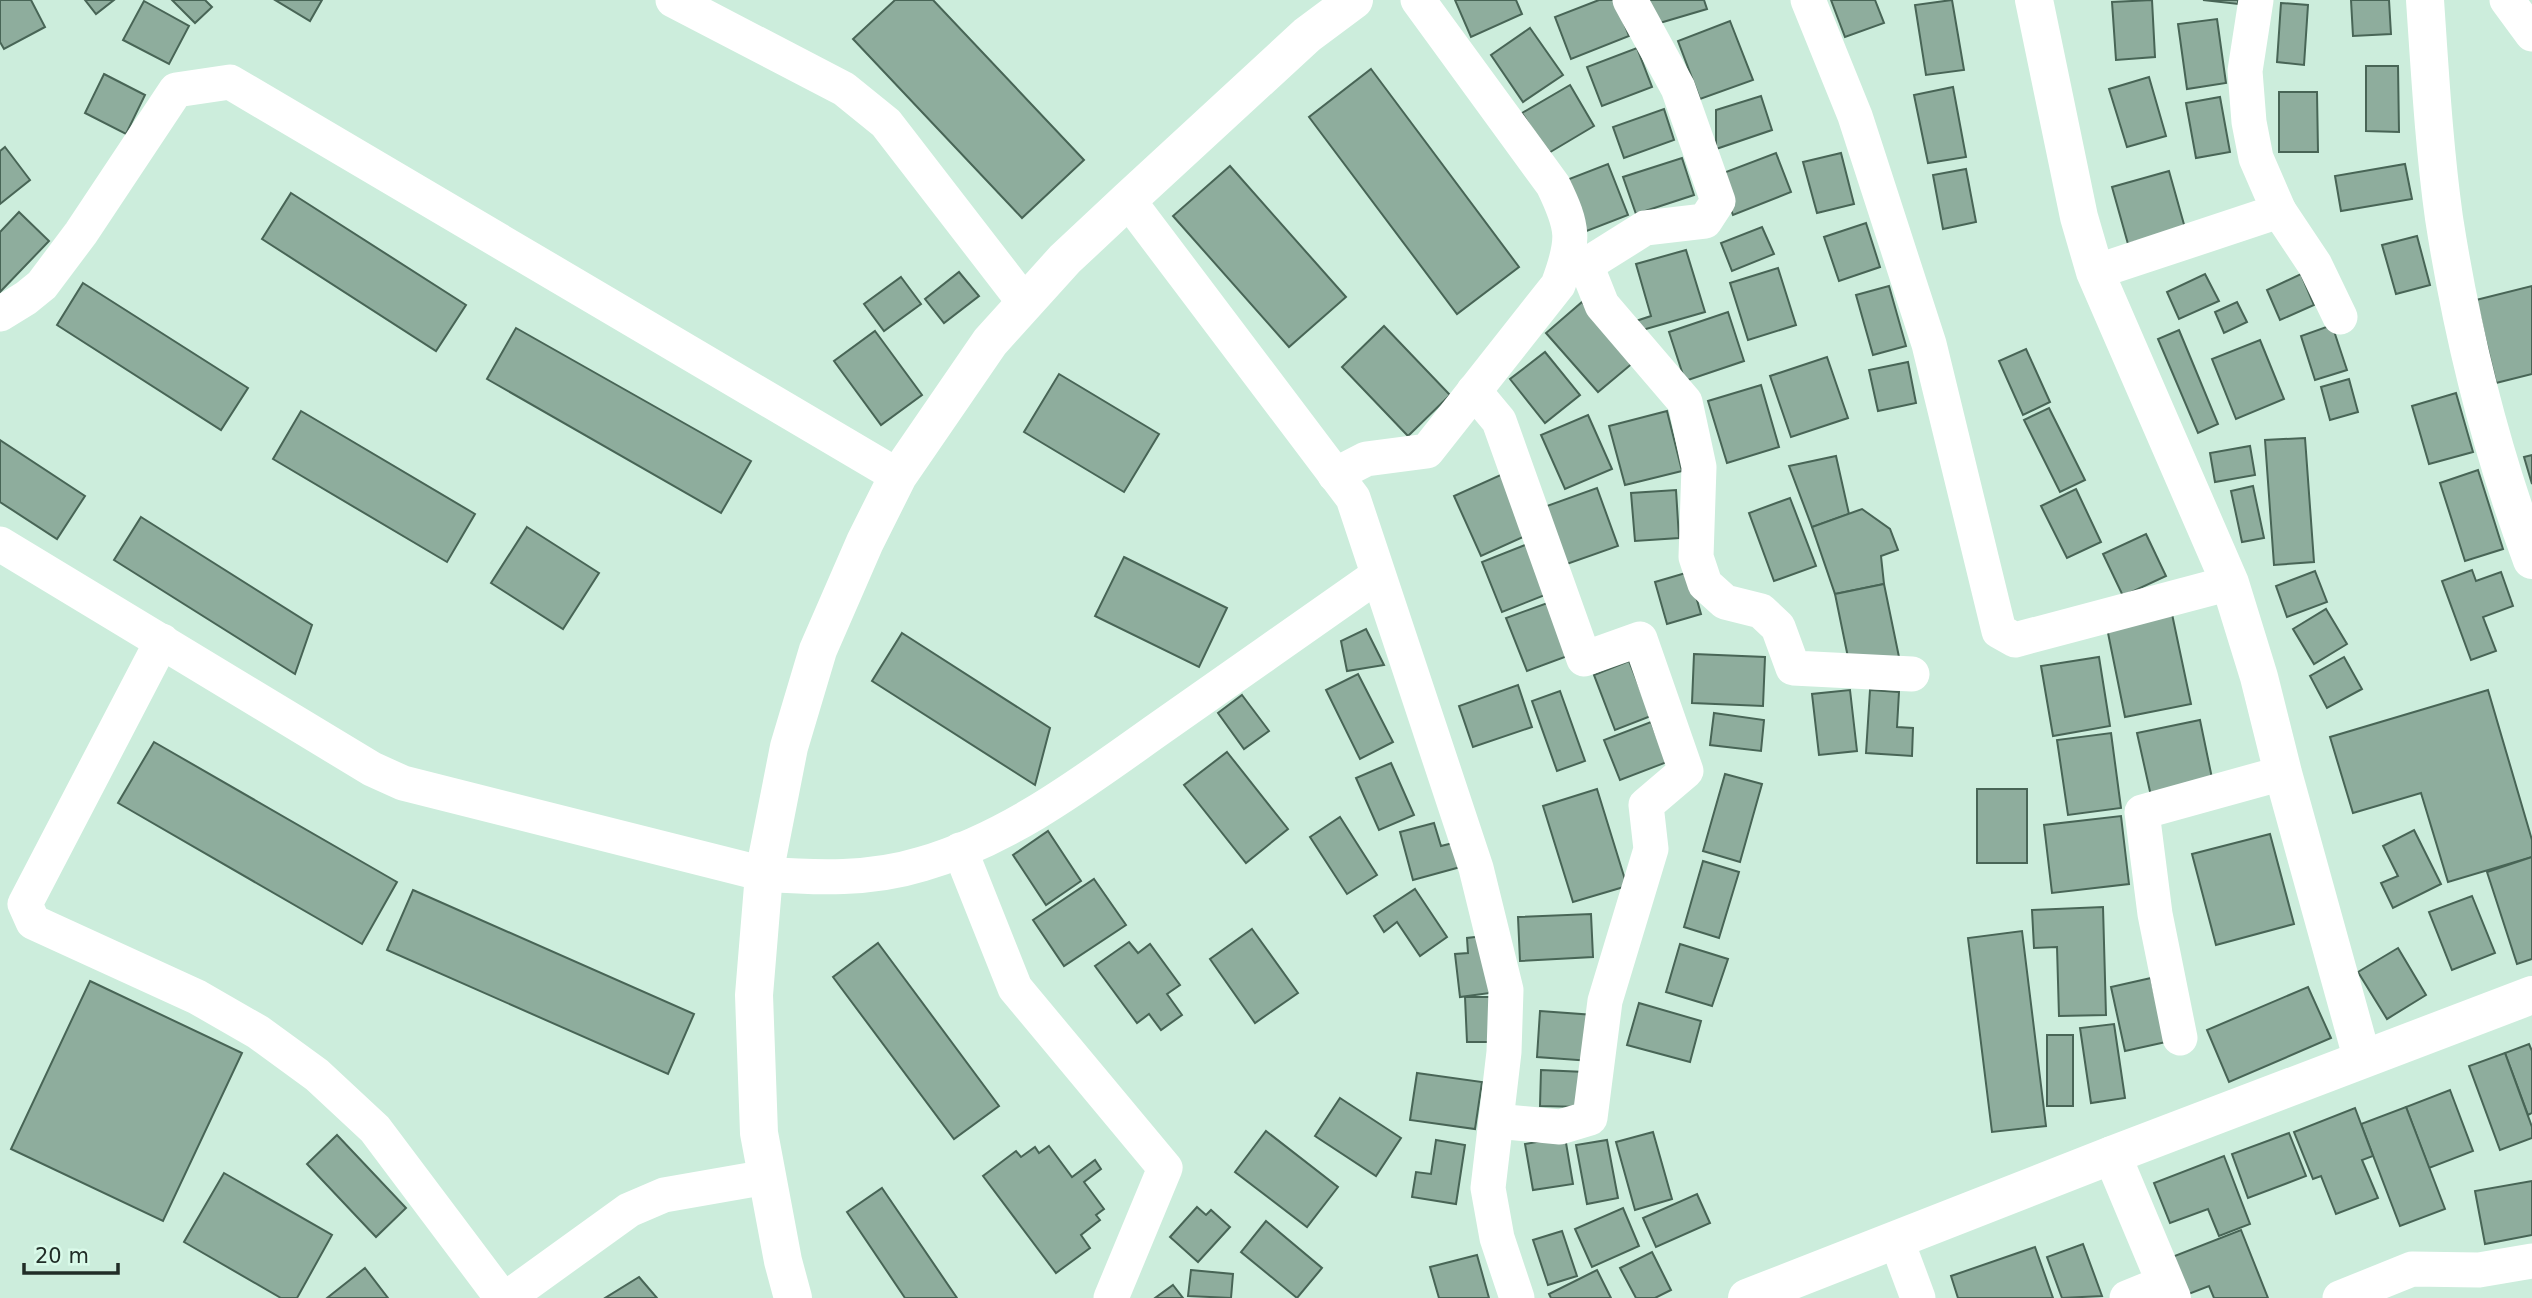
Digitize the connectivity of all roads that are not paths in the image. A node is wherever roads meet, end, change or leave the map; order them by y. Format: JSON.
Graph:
{"nodes":[{"id":1,"x":673,"y":0,"type":"edge"},
{"id":2,"x":1354,"y":0,"type":"edge"},
{"id":3,"x":1418,"y":0,"type":"edge"},
{"id":4,"x":1630,"y":0,"type":"edge"},
{"id":5,"x":1808,"y":0,"type":"edge"},
{"id":6,"x":2034,"y":0,"type":"edge"},
{"id":7,"x":2256,"y":0,"type":"edge"},
{"id":8,"x":2425,"y":0,"type":"edge"},
{"id":9,"x":2507,"y":0,"type":"edge"},
{"id":10,"x":2532,"y":34,"type":"edge"},
{"id":11,"x":1128,"y":200,"type":"junction"},
{"id":12,"x":2279,"y":211,"type":"junction"},
{"id":13,"x":1576,"y":263,"type":"junction"},
{"id":14,"x":2095,"y":272,"type":"junction"},
{"id":15,"x":1026,"y":303,"type":"junction"},
{"id":16,"x":0,"y":314,"type":"edge"},
{"id":17,"x":2340,"y":317,"type":"dead end"},
{"id":18,"x":1474,"y":391,"type":"junction"},
{"id":19,"x":1335,"y":475,"type":"junction"},
{"id":20,"x":898,"y":476,"type":"junction"},
{"id":21,"x":0,"y":544,"type":"edge"},
{"id":22,"x":2532,"y":559,"type":"edge"},
{"id":23,"x":1378,"y":575,"type":"junction"},
{"id":24,"x":2230,"y":583,"type":"junction"},
{"id":25,"x":162,"y":641,"type":"junction"},
{"id":26,"x":1912,"y":674,"type":"dead end"},
{"id":27,"x":2283,"y":773,"type":"junction"},
{"id":28,"x":960,"y":850,"type":"junction"},
{"id":29,"x":764,"y":874,"type":"junction"},
{"id":30,"x":2532,"y":995,"type":"edge"},
{"id":31,"x":2180,"y":1038,"type":"dead end"},
{"id":32,"x":2362,"y":1058,"type":"junction"},
{"id":33,"x":1496,"y":1121,"type":"junction"},
{"id":34,"x":2112,"y":1155,"type":"junction"},
{"id":35,"x":767,"y":1177,"type":"junction"},
{"id":36,"x":1896,"y":1240,"type":"junction"},
{"id":37,"x":2532,"y":1261,"type":"edge"},
{"id":38,"x":2169,"y":1290,"type":"edge"},
{"id":39,"x":504,"y":1298,"type":"edge"},
{"id":40,"x":793,"y":1298,"type":"edge"},
{"id":41,"x":1111,"y":1298,"type":"edge"},
{"id":42,"x":1517,"y":1298,"type":"edge"},
{"id":43,"x":1747,"y":1298,"type":"edge"},
{"id":44,"x":1918,"y":1298,"type":"edge"},
{"id":45,"x":2127,"y":1298,"type":"edge"},
{"id":46,"x":2340,"y":1298,"type":"edge"}],
"edges":[{"from":1,"to":15,"type":"street"},
{"from":2,"to":11,"type":"street"},
{"from":3,"to":13,"type":"street"},
{"from":4,"to":13,"type":"street"},
{"from":5,"to":24,"type":"street"},
{"from":6,"to":14,"type":"street"},
{"from":7,"to":12,"type":"street"},
{"from":8,"to":22,"type":"street"},
{"from":9,"to":10,"type":"street"},
{"from":11,"to":15,"type":"street"},
{"from":11,"to":19,"type":"street"},
{"from":12,"to":14,"type":"street"},
{"from":12,"to":17,"type":"street"},
{"from":13,"to":18,"type":"street"},
{"from":13,"to":26,"type":"street"},
{"from":14,"to":24,"type":"street"},
{"from":15,"to":20,"type":"street"},
{"from":16,"to":20,"type":"street"},
{"from":18,"to":19,"type":"street"},
{"from":18,"to":33,"type":"street"},
{"from":19,"to":23,"type":"street"},
{"from":20,"to":29,"type":"street"},
{"from":21,"to":25,"type":"street"},
{"from":23,"to":28,"type":"street"},
{"from":23,"to":33,"type":"street"},
{"from":24,"to":27,"type":"street"},
{"from":25,"to":29,"type":"street"},
{"from":25,"to":39,"type":"street"},
{"from":27,"to":31,"type":"street"},
{"from":27,"to":32,"type":"street"},
{"from":28,"to":29,"type":"street"},
{"from":28,"to":41,"type":"street"},
{"from":29,"to":35,"type":"street"},
{"from":30,"to":32,"type":"street"},
{"from":32,"to":34,"type":"street"},
{"from":33,"to":42,"type":"street"},
{"from":34,"to":36,"type":"street"},
{"from":34,"to":38,"type":"street"},
{"from":35,"to":39,"type":"street"},
{"from":35,"to":40,"type":"street"},
{"from":36,"to":43,"type":"street"},
{"from":36,"to":44,"type":"street"},
{"from":37,"to":46,"type":"street"},
{"from":38,"to":45,"type":"street"}]}
